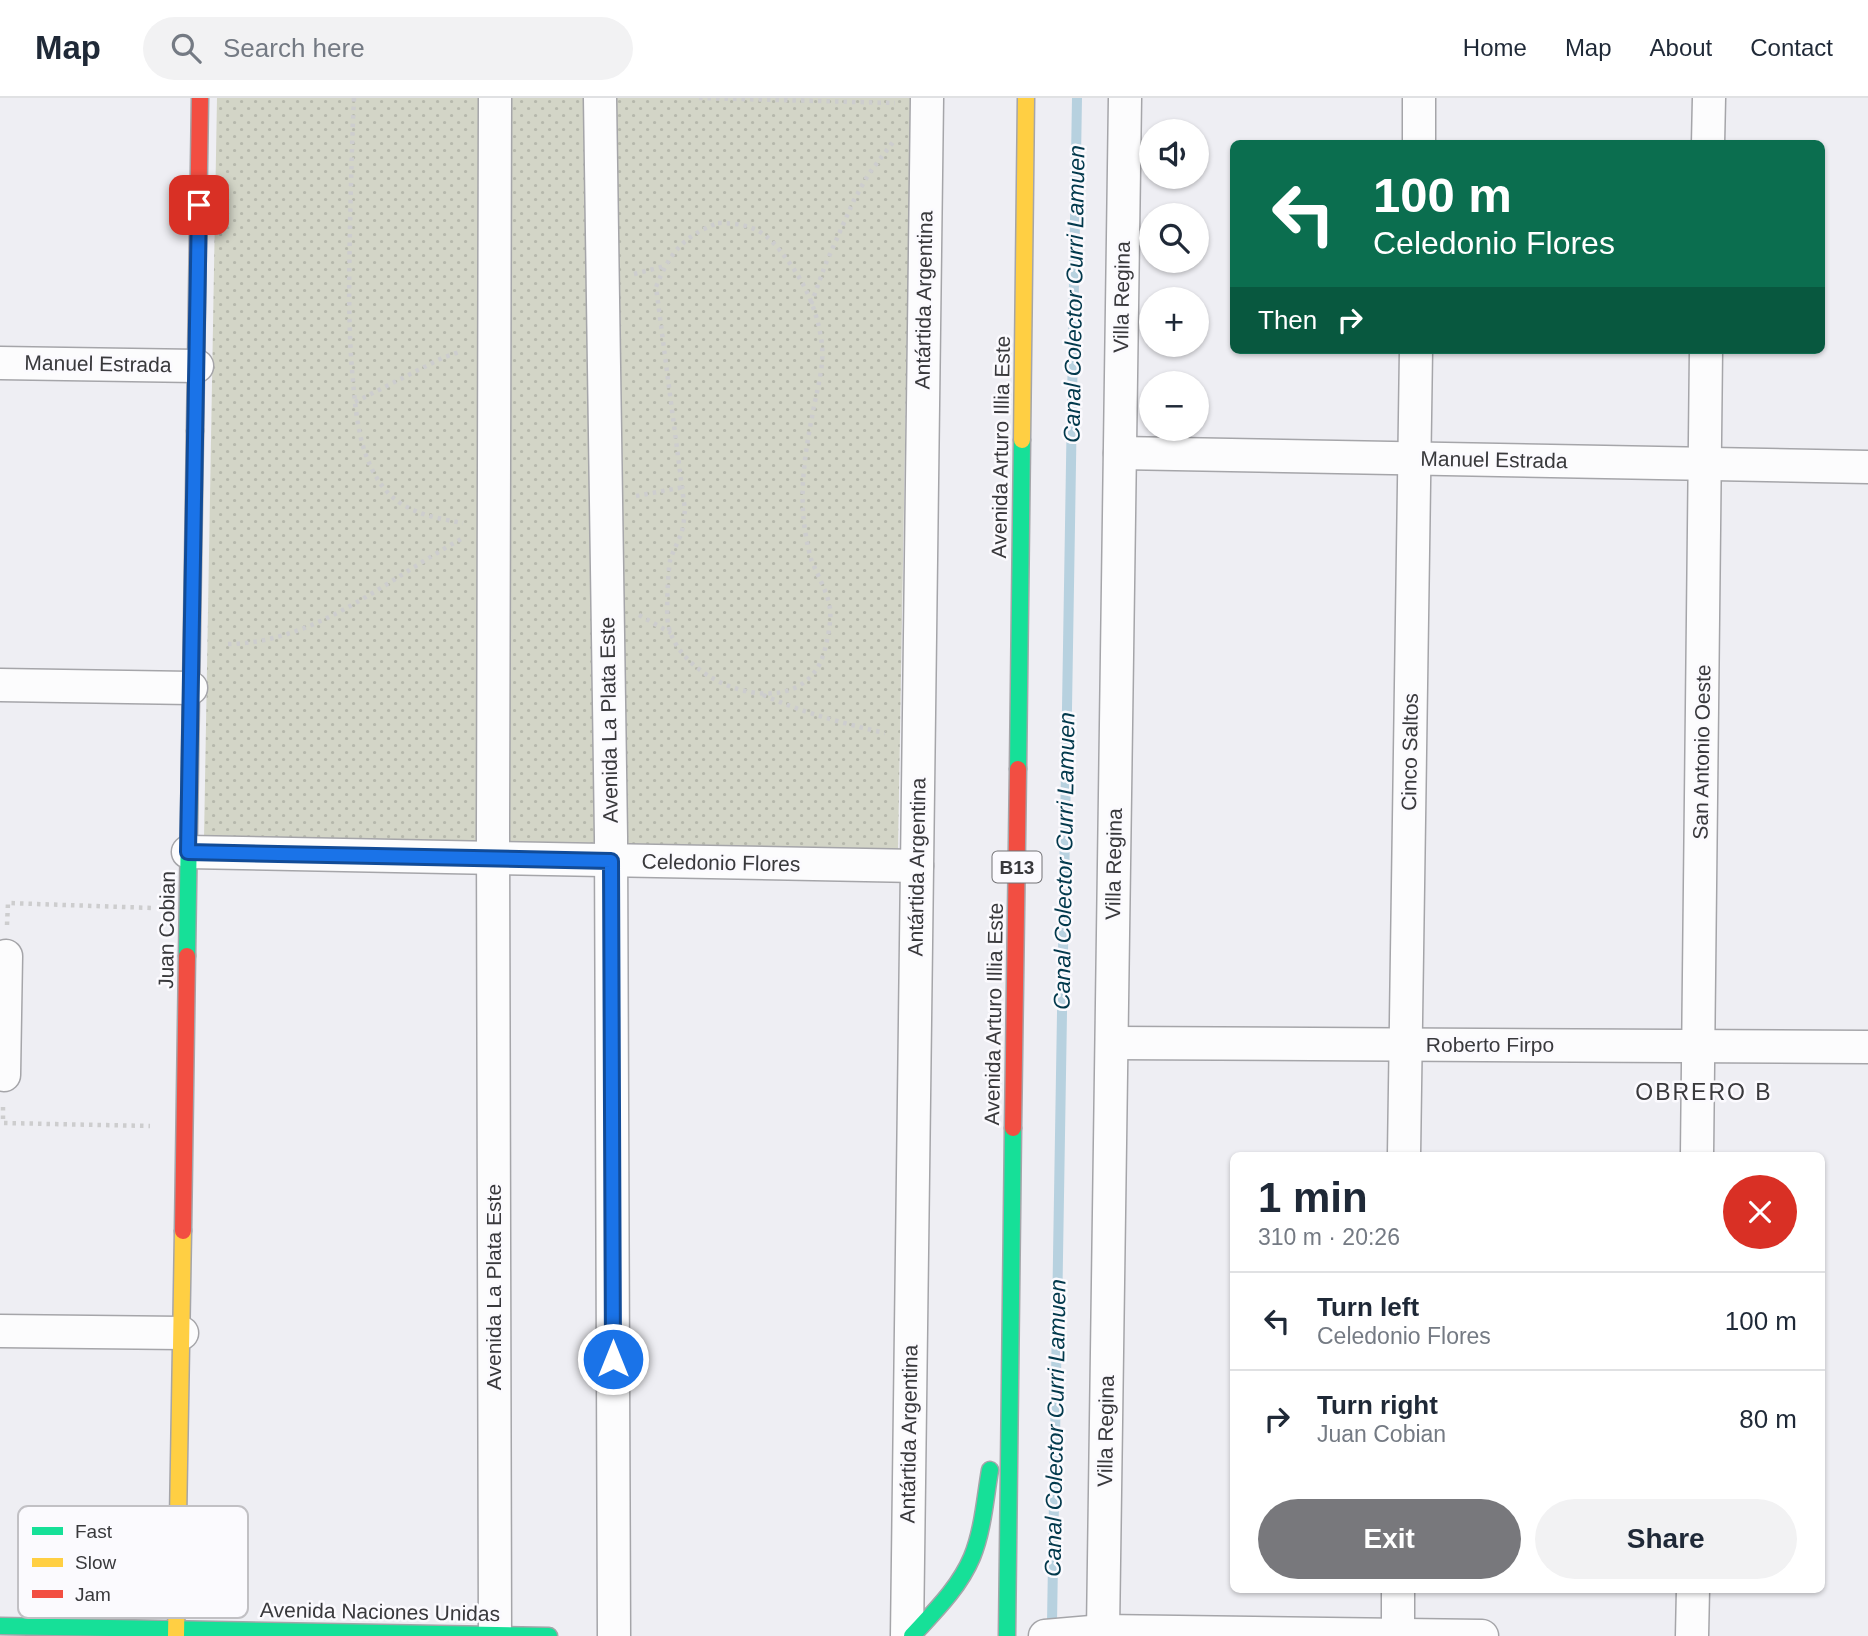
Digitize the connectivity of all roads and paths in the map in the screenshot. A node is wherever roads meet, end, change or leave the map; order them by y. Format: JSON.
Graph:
{"nodes":[{"id":1,"x":200,"y":98,"type":"edge"},
{"id":2,"x":354,"y":98,"type":"edge"},
{"id":3,"x":495,"y":98,"type":"edge"},
{"id":4,"x":600,"y":98,"type":"edge"},
{"id":5,"x":699,"y":98,"type":"edge"},
{"id":6,"x":927,"y":98,"type":"edge"},
{"id":7,"x":1026,"y":98,"type":"edge"},
{"id":8,"x":1125,"y":98,"type":"edge"},
{"id":9,"x":1419,"y":98,"type":"edge"},
{"id":10,"x":1709,"y":98,"type":"edge"},
{"id":11,"x":896,"y":115,"type":"dead end"},
{"id":12,"x":1419,"y":140,"type":"edge"},
{"id":13,"x":1708,"y":140,"type":"edge"},
{"id":14,"x":895,"y":152,"type":"dead end"},
{"id":15,"x":811,"y":304,"type":"junction"},
{"id":16,"x":494,"y":335,"type":"junction"},
{"id":17,"x":1416,"y":354,"type":"edge"},
{"id":18,"x":1706,"y":354,"type":"edge"},
{"id":19,"x":0,"y":363,"type":"edge"},
{"id":20,"x":197,"y":366,"type":"junction"},
{"id":21,"x":355,"y":402,"type":"junction"},
{"id":22,"x":1120,"y":453,"type":"junction"},
{"id":23,"x":1414,"y":458,"type":"junction"},
{"id":24,"x":1705,"y":464,"type":"junction"},
{"id":25,"x":1868,"y":467,"type":"edge"},
{"id":26,"x":684,"y":487,"type":"junction"},
{"id":27,"x":606,"y":502,"type":"junction"},
{"id":28,"x":490,"y":526,"type":"junction"},
{"id":29,"x":223,"y":644,"type":"dead end"},
{"id":30,"x":0,"y":685,"type":"edge"},
{"id":31,"x":191,"y":688,"type":"junction"},
{"id":32,"x":762,"y":695,"type":"junction"},
{"id":33,"x":885,"y":733,"type":"dead end"},
{"id":34,"x":188,"y":852,"type":"junction"},
{"id":35,"x":493,"y":858,"type":"junction"},
{"id":36,"x":611,"y":861,"type":"junction"},
{"id":37,"x":917,"y":866,"type":"junction"},
{"id":38,"x":188,"y":909,"type":"junction"},
{"id":39,"x":6,"y":956,"type":"joint"},
{"id":40,"x":3,"y":1016,"type":"edge"},
{"id":41,"x":1112,"y":1043,"type":"junction"},
{"id":42,"x":1406,"y":1045,"type":"junction"},
{"id":43,"x":1698,"y":1046,"type":"junction"},
{"id":44,"x":1868,"y":1047,"type":"edge"},
{"id":45,"x":4,"y":1075,"type":"joint"},
{"id":46,"x":185,"y":1127,"type":"junction"},
{"id":47,"x":1404,"y":1152,"type":"edge"},
{"id":48,"x":1697,"y":1152,"type":"edge"},
{"id":49,"x":0,"y":1331,"type":"edge"},
{"id":50,"x":182,"y":1333,"type":"junction"},
{"id":51,"x":1011,"y":1354,"type":"junction"},
{"id":52,"x":179,"y":1506,"type":"edge"},
{"id":53,"x":1398,"y":1593,"type":"edge"},
{"id":54,"x":1693,"y":1593,"type":"edge"},
{"id":55,"x":0,"y":1626,"type":"edge"},
{"id":56,"x":1103,"y":1630,"type":"junction"},
{"id":57,"x":176,"y":1633,"type":"edge"},
{"id":58,"x":1398,"y":1635,"type":"edge"},
{"id":59,"x":495,"y":1636,"type":"edge"},
{"id":60,"x":549,"y":1636,"type":"edge"},
{"id":61,"x":614,"y":1636,"type":"edge"},
{"id":62,"x":907,"y":1636,"type":"edge"},
{"id":63,"x":912,"y":1636,"type":"edge"},
{"id":64,"x":1007,"y":1636,"type":"edge"},
{"id":65,"x":1045,"y":1636,"type":"edge"},
{"id":66,"x":1482,"y":1636,"type":"edge"},
{"id":67,"x":1692,"y":1636,"type":"edge"}],
"edges":[{"from":1,"to":20,"type":"main road","name":"Juan Cobian"},
{"from":2,"to":21,"type":"path"},
{"from":3,"to":16,"type":"street","name":"Avenida La Plata Este"},
{"from":4,"to":27,"type":"street","name":"Avenida La Plata Este"},
{"from":5,"to":11,"type":"path"},
{"from":6,"to":37,"type":"street","name":"Antártida Argentina"},
{"from":7,"to":51,"type":"main road","name":"Avenida Arturo Illia Este","number":"B13"},
{"from":8,"to":22,"type":"street","name":"Villa Regina"},
{"from":9,"to":12,"type":"street"},
{"from":10,"to":13,"type":"street"},
{"from":14,"to":15,"type":"path"},
{"from":15,"to":26,"type":"path"},
{"from":15,"to":32,"type":"path"},
{"from":16,"to":21,"type":"path"},
{"from":16,"to":28,"type":"street","name":"Avenida La Plata Este"},
{"from":17,"to":23,"type":"street","name":"Cinco Saltos"},
{"from":18,"to":24,"type":"street","name":"San Antonio Oeste"},
{"from":19,"to":20,"type":"street","name":"Manuel Estrada"},
{"from":20,"to":31,"type":"main road","name":"Juan Cobian"},
{"from":21,"to":28,"type":"path"},
{"from":22,"to":23,"type":"street","name":"Manuel Estrada"},
{"from":22,"to":41,"type":"street","name":"Villa Regina"},
{"from":23,"to":24,"type":"street","name":"Manuel Estrada"},
{"from":23,"to":42,"type":"street","name":"Cinco Saltos"},
{"from":24,"to":25,"type":"street","name":"Manuel Estrada"},
{"from":24,"to":43,"type":"street","name":"San Antonio Oeste"},
{"from":26,"to":27,"type":"path"},
{"from":26,"to":32,"type":"path"},
{"from":27,"to":36,"type":"street","name":"Avenida La Plata Este"},
{"from":28,"to":29,"type":"path"},
{"from":28,"to":35,"type":"street","name":"Avenida La Plata Este"},
{"from":30,"to":31,"type":"street"},
{"from":31,"to":34,"type":"main road","name":"Juan Cobian"},
{"from":32,"to":33,"type":"path"},
{"from":34,"to":35,"type":"street","name":"Celedonio Flores"},
{"from":34,"to":38,"type":"main road","name":"Juan Cobian"},
{"from":35,"to":36,"type":"street","name":"Celedonio Flores"},
{"from":35,"to":59,"type":"street","name":"Avenida La Plata Este"},
{"from":36,"to":37,"type":"street","name":"Celedonio Flores"},
{"from":36,"to":61,"type":"street","name":"Avenida La Plata Este"},
{"from":37,"to":62,"type":"street","name":"Antártida Argentina"},
{"from":38,"to":39,"type":"path"},
{"from":38,"to":46,"type":"main road","name":"Juan Cobian"},
{"from":39,"to":40,"type":"street"},
{"from":40,"to":45,"type":"street"},
{"from":41,"to":42,"type":"street","name":"Roberto Firpo"},
{"from":41,"to":56,"type":"street","name":"Villa Regina"},
{"from":42,"to":43,"type":"street","name":"Roberto Firpo"},
{"from":42,"to":47,"type":"street","name":"Cinco Saltos"},
{"from":43,"to":44,"type":"street","name":"Roberto Firpo"},
{"from":43,"to":48,"type":"street","name":"San Antonio Oeste"},
{"from":45,"to":46,"type":"path"},
{"from":46,"to":50,"type":"main road","name":"Juan Cobian"},
{"from":49,"to":50,"type":"street"},
{"from":50,"to":52,"type":"main road","name":"Juan Cobian"},
{"from":51,"to":63,"type":"main road"},
{"from":51,"to":64,"type":"main road","name":"Avenida Arturo Illia Este","number":"B13"},
{"from":53,"to":58,"type":"street"},
{"from":54,"to":67,"type":"street"},
{"from":55,"to":57,"type":"main road","name":"Avenida Naciones Unidas"},
{"from":56,"to":58,"type":"street"},
{"from":56,"to":65,"type":"street"},
{"from":57,"to":59,"type":"main road","name":"Avenida Naciones Unidas"},
{"from":58,"to":66,"type":"street"},
{"from":59,"to":60,"type":"main road","name":"Avenida Naciones Unidas"}]}
